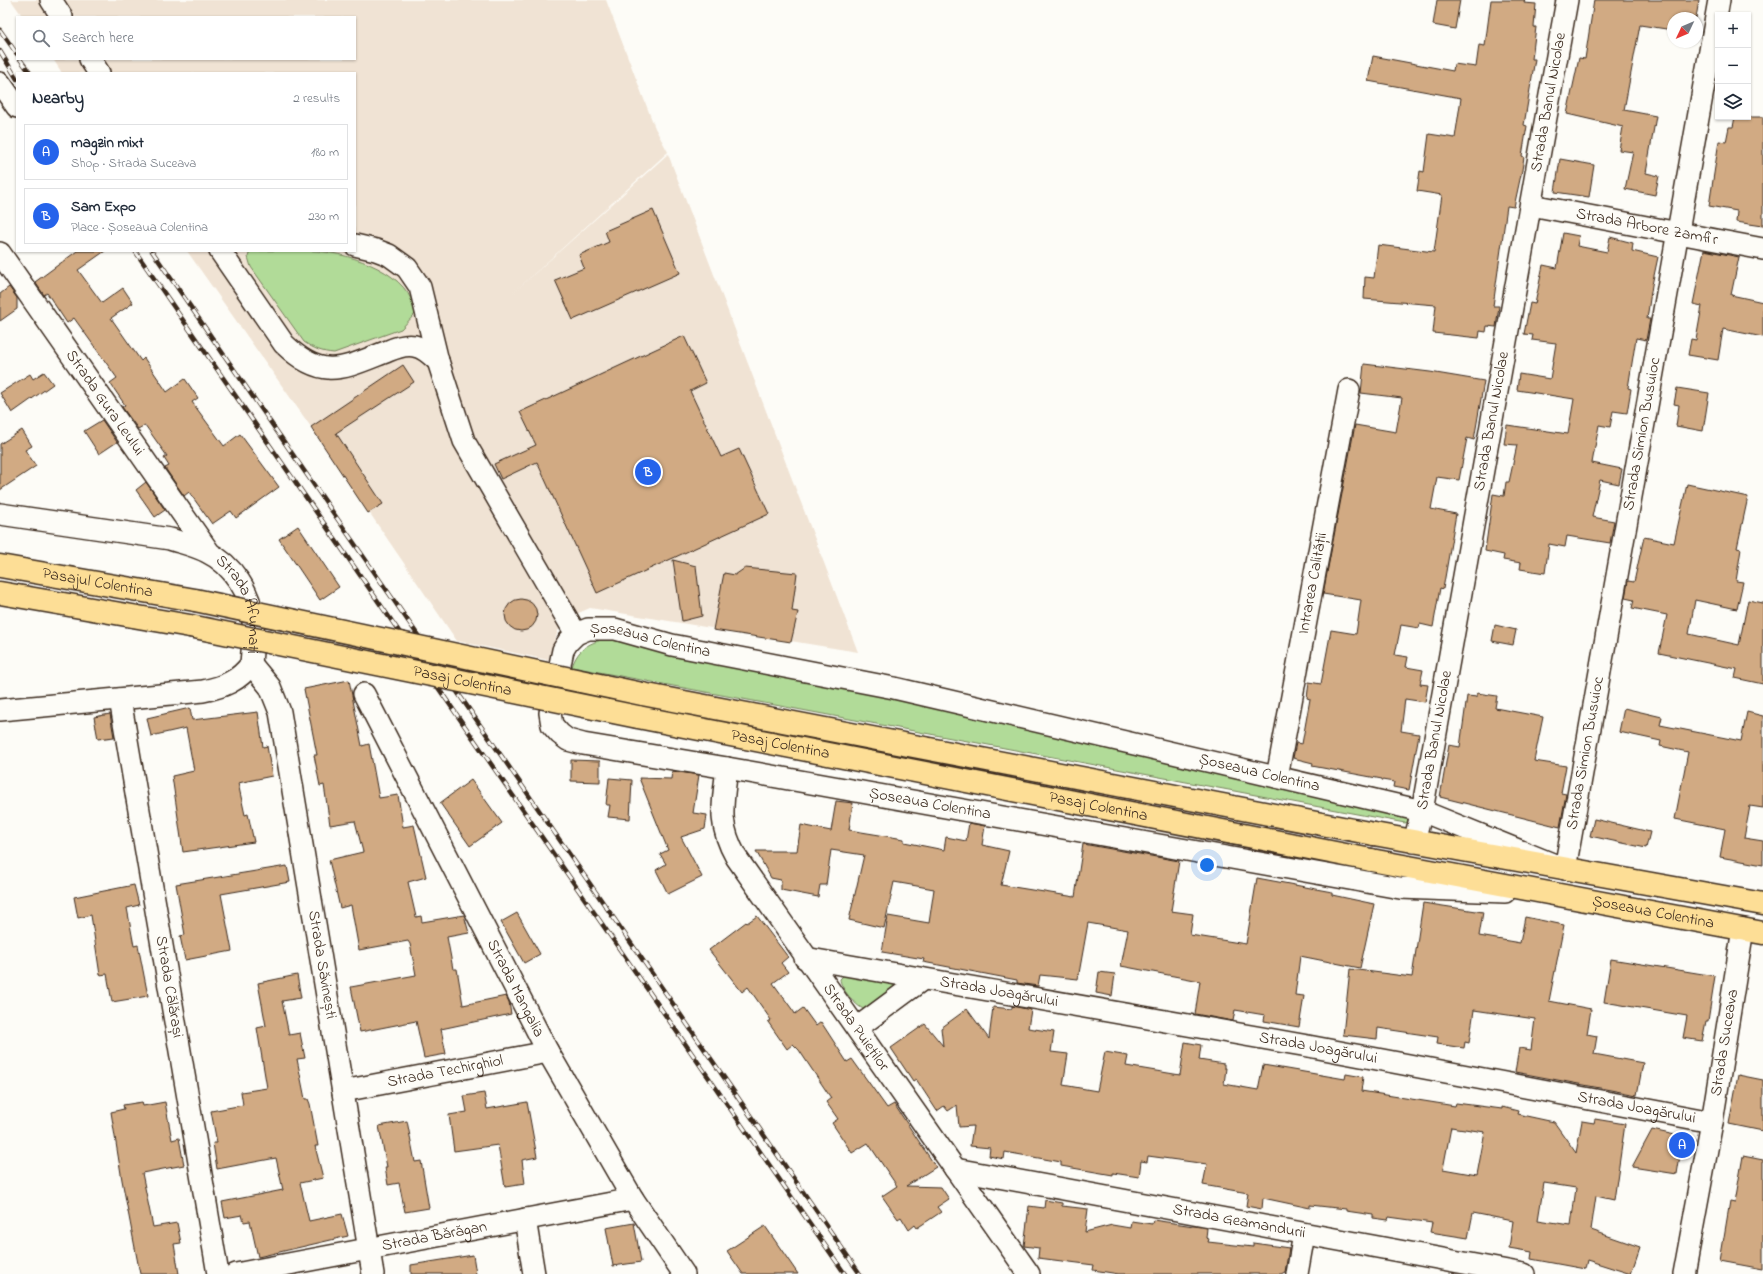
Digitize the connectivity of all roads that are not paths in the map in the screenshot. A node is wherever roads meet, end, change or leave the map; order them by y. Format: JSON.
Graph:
{"nodes":[{"id":1,"x":51,"y":0,"type":"edge"},
{"id":2,"x":1567,"y":0,"type":"edge"},
{"id":3,"x":1719,"y":0,"type":"edge"},
{"id":4,"x":61,"y":16,"type":"edge"},
{"id":5,"x":91,"y":60,"type":"edge"},
{"id":6,"x":98,"y":72,"type":"edge"},
{"id":7,"x":0,"y":83,"type":"edge"},
{"id":8,"x":16,"y":106,"type":"edge"},
{"id":9,"x":1531,"y":205,"type":"junction"},
{"id":10,"x":1678,"y":232,"type":"junction"},
{"id":11,"x":356,"y":245,"type":"edge"},
{"id":12,"x":1763,"y":249,"type":"edge"},
{"id":13,"x":221,"y":252,"type":"edge"},
{"id":14,"x":0,"y":253,"type":"edge"},
{"id":15,"x":438,"y":361,"type":"junction"},
{"id":16,"x":1349,"y":390,"type":"dead end"},
{"id":17,"x":0,"y":514,"type":"edge"},
{"id":18,"x":209,"y":552,"type":"junction"},
{"id":19,"x":0,"y":566,"type":"edge"},
{"id":20,"x":0,"y":593,"type":"edge"},
{"id":21,"x":195,"y":600,"type":"joint"},
{"id":22,"x":190,"y":626,"type":"joint"},
{"id":23,"x":576,"y":634,"type":"junction"},
{"id":24,"x":251,"y":664,"type":"junction"},
{"id":25,"x":364,"y":694,"type":"dead end"},
{"id":26,"x":120,"y":699,"type":"junction"},
{"id":27,"x":0,"y":710,"type":"edge"},
{"id":28,"x":727,"y":768,"type":"junction"},
{"id":29,"x":1277,"y":777,"type":"junction"},
{"id":30,"x":1422,"y":812,"type":"junction"},
{"id":31,"x":1374,"y":834,"type":"joint"},
{"id":32,"x":1414,"y":842,"type":"junction"},
{"id":33,"x":1371,"y":860,"type":"joint"},
{"id":34,"x":1565,"y":869,"type":"junction"},
{"id":35,"x":1544,"y":893,"type":"junction"},
{"id":36,"x":1763,"y":904,"type":"edge"},
{"id":37,"x":1753,"y":931,"type":"edge"},
{"id":38,"x":806,"y":958,"type":"junction"},
{"id":39,"x":923,"y":978,"type":"junction"},
{"id":40,"x":857,"y":1028,"type":"junction"},
{"id":41,"x":548,"y":1052,"type":"junction"},
{"id":42,"x":343,"y":1091,"type":"junction"},
{"id":43,"x":1712,"y":1122,"type":"junction"},
{"id":44,"x":955,"y":1170,"type":"junction"},
{"id":45,"x":633,"y":1199,"type":"junction"},
{"id":46,"x":526,"y":1219,"type":"junction"},
{"id":47,"x":1304,"y":1234,"type":"junction"},
{"id":48,"x":369,"y":1248,"type":"junction"},
{"id":49,"x":218,"y":1274,"type":"edge"},
{"id":50,"x":236,"y":1274,"type":"edge"},
{"id":51,"x":373,"y":1274,"type":"edge"},
{"id":52,"x":534,"y":1274,"type":"edge"},
{"id":53,"x":684,"y":1274,"type":"edge"},
{"id":54,"x":1029,"y":1274,"type":"edge"},
{"id":55,"x":1297,"y":1274,"type":"edge"},
{"id":56,"x":1524,"y":1274,"type":"edge"},
{"id":57,"x":1684,"y":1274,"type":"edge"}],
"edges":[{"from":1,"to":4,"type":"street"},
{"from":2,"to":9,"type":"street","name":"Strada Banul Nicolae"},
{"from":3,"to":10,"type":"street","name":"Strada Simion Busuioc"},
{"from":5,"to":6,"type":"street"},
{"from":7,"to":8,"type":"street"},
{"from":9,"to":10,"type":"street","name":"Strada Arbore Zamfir"},
{"from":9,"to":30,"type":"street","name":"Strada Banul Nicolae"},
{"from":10,"to":12,"type":"street","name":"Strada Arbore Zamfir"},
{"from":10,"to":34,"type":"street","name":"Strada Simion Busuioc"},
{"from":11,"to":15,"type":"street"},
{"from":13,"to":15,"type":"street"},
{"from":14,"to":18,"type":"street","name":"Strada Gura Leului"},
{"from":15,"to":23,"type":"street"},
{"from":16,"to":29,"type":"street","name":"Intrarea Calității"},
{"from":17,"to":18,"type":"street","name":"Strada Afumați"},
{"from":18,"to":24,"type":"street","name":"Strada Afumați"},
{"from":19,"to":21,"type":"main road","name":"Pasajul Colentina"},
{"from":20,"to":22,"type":"main road","name":"Pasajul Colentina"},
{"from":21,"to":31,"type":"main road","name":"Pasaj Colentina","bridge":true},
{"from":22,"to":33,"type":"main road","name":"Pasaj Colentina","bridge":true},
{"from":23,"to":28,"type":"street","name":"Șoseaua Colentina"},
{"from":23,"to":29,"type":"street","name":"Șoseaua Colentina"},
{"from":24,"to":26,"type":"street","name":"Strada Afumați"},
{"from":24,"to":42,"type":"street","name":"Strada Săvinești"},
{"from":25,"to":41,"type":"street","name":"Strada Mangalia"},
{"from":26,"to":27,"type":"street","name":"Strada Afumați"},
{"from":26,"to":49,"type":"street","name":"Strada Călărași"},
{"from":28,"to":35,"type":"street","name":"Șoseaua Colentina"},
{"from":28,"to":38,"type":"street","name":"Strada Puieților"},
{"from":29,"to":30,"type":"street","name":"Șoseaua Colentina"},
{"from":30,"to":32,"type":"street","name":"Strada Banul Nicolae"},
{"from":30,"to":34,"type":"street","name":"Șoseaua Colentina"},
{"from":31,"to":32,"type":"main road","name":"Șoseaua Colentina"},
{"from":32,"to":34,"type":"main road","name":"Șoseaua Colentina"},
{"from":33,"to":35,"type":"main road","name":"Șoseaua Colentina"},
{"from":34,"to":36,"type":"main road","name":"Șoseaua Colentina"},
{"from":35,"to":37,"type":"main road","name":"Șoseaua Colentina"},
{"from":37,"to":43,"type":"street","name":"Strada Suceava"},
{"from":38,"to":39,"type":"street","name":"Strada Joagărului"},
{"from":38,"to":40,"type":"street","name":"Strada Puieților"},
{"from":39,"to":40,"type":"street","name":"Strada Joagărului"},
{"from":39,"to":43,"type":"street","name":"Strada Joagărului"},
{"from":40,"to":44,"type":"street","name":"Strada Puieților"},
{"from":41,"to":42,"type":"street","name":"Strada Techirghiol"},
{"from":41,"to":45,"type":"street","name":"Strada Mangalia"},
{"from":42,"to":48,"type":"street","name":"Strada Săvinești"},
{"from":43,"to":57,"type":"street","name":"Strada Suceava"},
{"from":44,"to":47,"type":"street","name":"Strada Geamandurii"},
{"from":44,"to":54,"type":"street","name":"Strada Puieților"},
{"from":45,"to":46,"type":"street","name":"Strada Bărăgan"},
{"from":45,"to":53,"type":"street","name":"Strada Mangalia"},
{"from":46,"to":48,"type":"street","name":"Strada Bărăgan"},
{"from":46,"to":52,"type":"street"},
{"from":47,"to":55,"type":"street"},
{"from":47,"to":56,"type":"street","name":"Strada Geamandurii"},
{"from":48,"to":50,"type":"street","name":"Strada Bărăgan"},
{"from":48,"to":51,"type":"street","name":"Strada Săvinești"}]}
